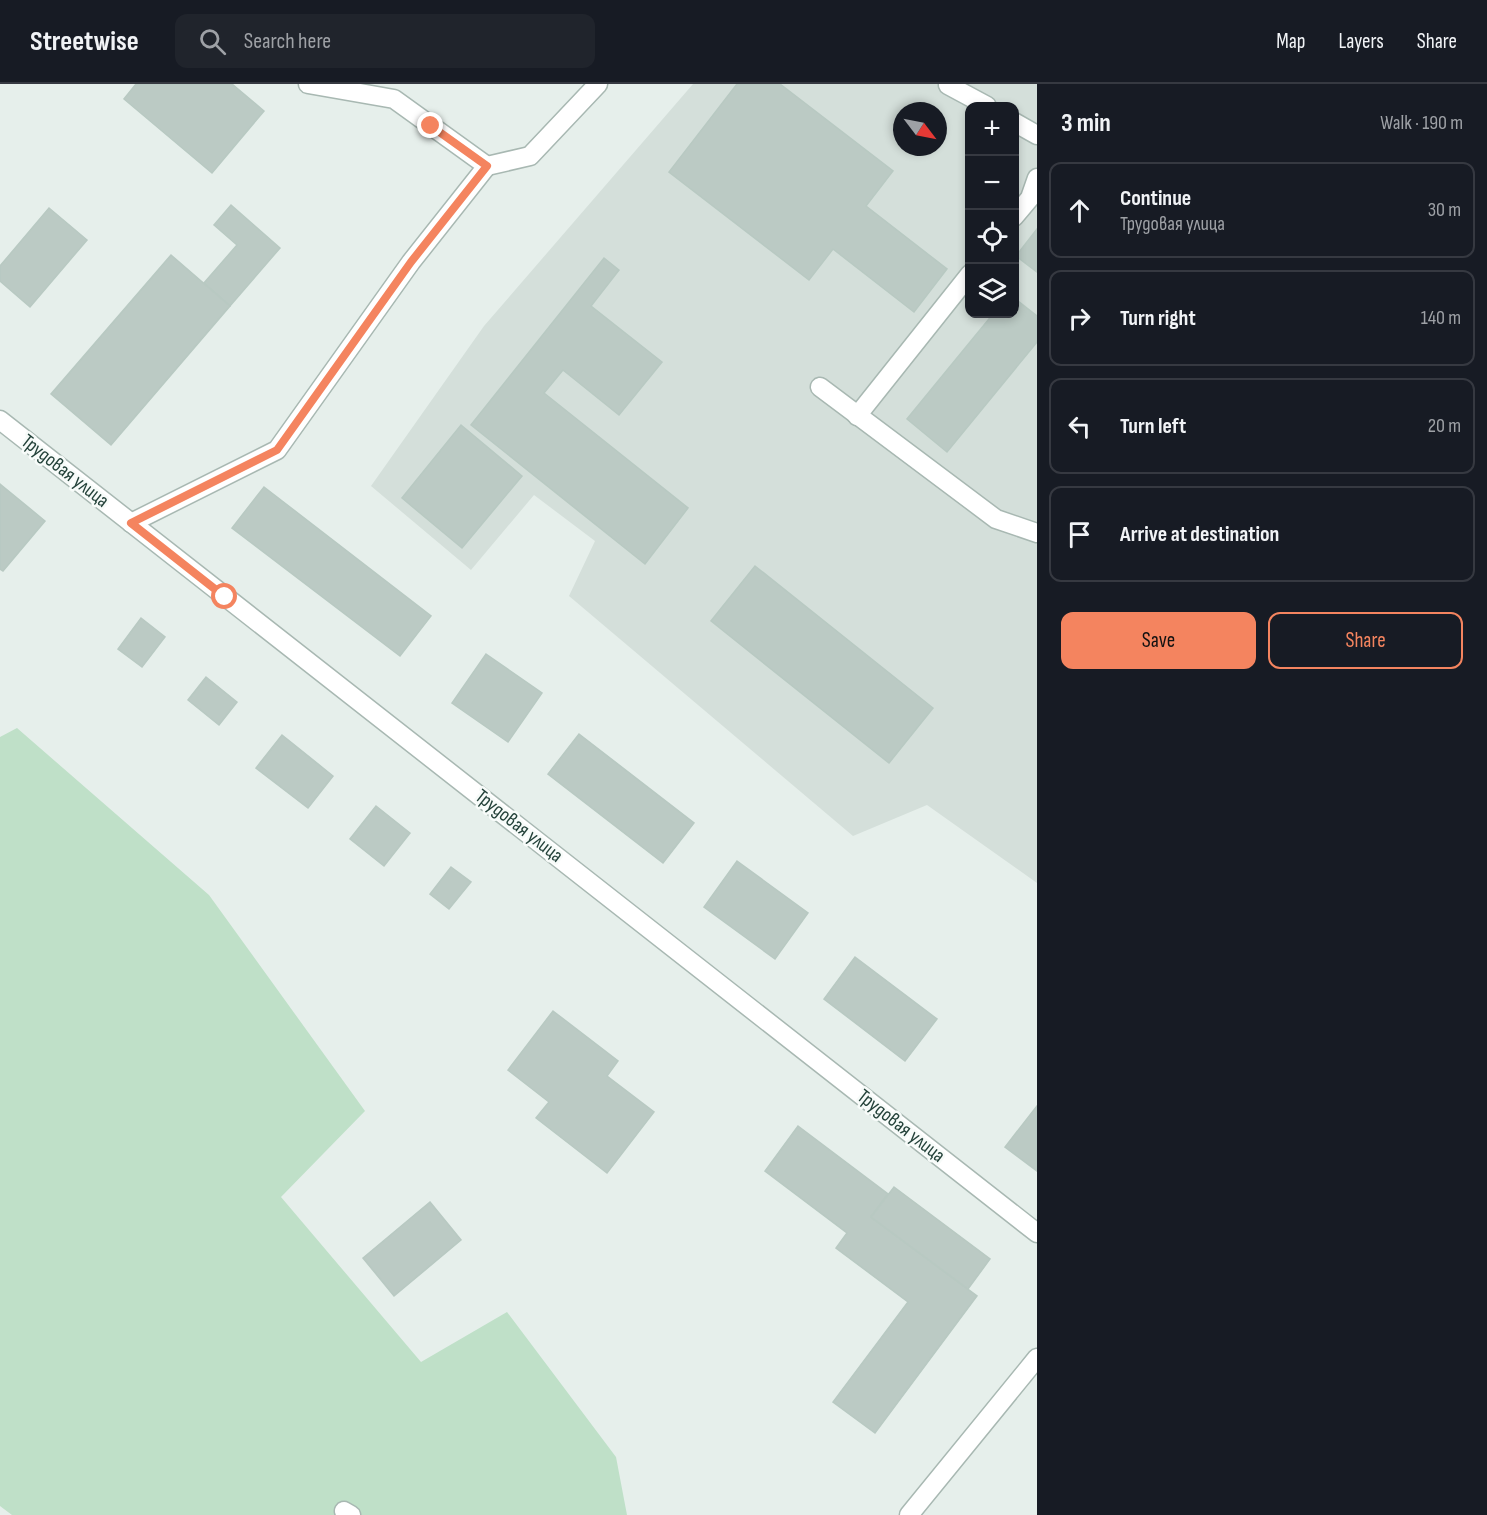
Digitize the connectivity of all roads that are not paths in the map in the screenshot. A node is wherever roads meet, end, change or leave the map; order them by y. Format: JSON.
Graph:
{"nodes":[{"id":1,"x":308,"y":84,"type":"edge"},
{"id":2,"x":598,"y":84,"type":"edge"},
{"id":3,"x":948,"y":85,"type":"edge"},
{"id":4,"x":980,"y":102,"type":"edge"},
{"id":5,"x":1019,"y":125,"type":"edge"},
{"id":6,"x":1037,"y":135,"type":"edge"},
{"id":7,"x":487,"y":166,"type":"junction"},
{"id":8,"x":1037,"y":178,"type":"edge"},
{"id":9,"x":1019,"y":211,"type":"edge"},
{"id":10,"x":965,"y":279,"type":"edge"},
{"id":11,"x":820,"y":387,"type":"dead end"},
{"id":12,"x":857,"y":416,"type":"junction"},
{"id":13,"x":0,"y":420,"type":"edge"},
{"id":14,"x":131,"y":523,"type":"junction"},
{"id":15,"x":1037,"y":533,"type":"edge"},
{"id":16,"x":1037,"y":1233,"type":"edge"},
{"id":17,"x":1037,"y":1358,"type":"edge"},
{"id":18,"x":909,"y":1515,"type":"edge"}],
"edges":[{"from":1,"to":7,"type":"street"},
{"from":2,"to":7,"type":"street"},
{"from":3,"to":4,"type":"street"},
{"from":5,"to":6,"type":"street"},
{"from":7,"to":14,"type":"street"},
{"from":8,"to":9,"type":"street"},
{"from":10,"to":12,"type":"street"},
{"from":11,"to":12,"type":"street"},
{"from":12,"to":15,"type":"street"},
{"from":13,"to":14,"type":"street","name":"Трудовая улица"},
{"from":14,"to":16,"type":"street","name":"Трудовая улица"},
{"from":17,"to":18,"type":"street"}]}
